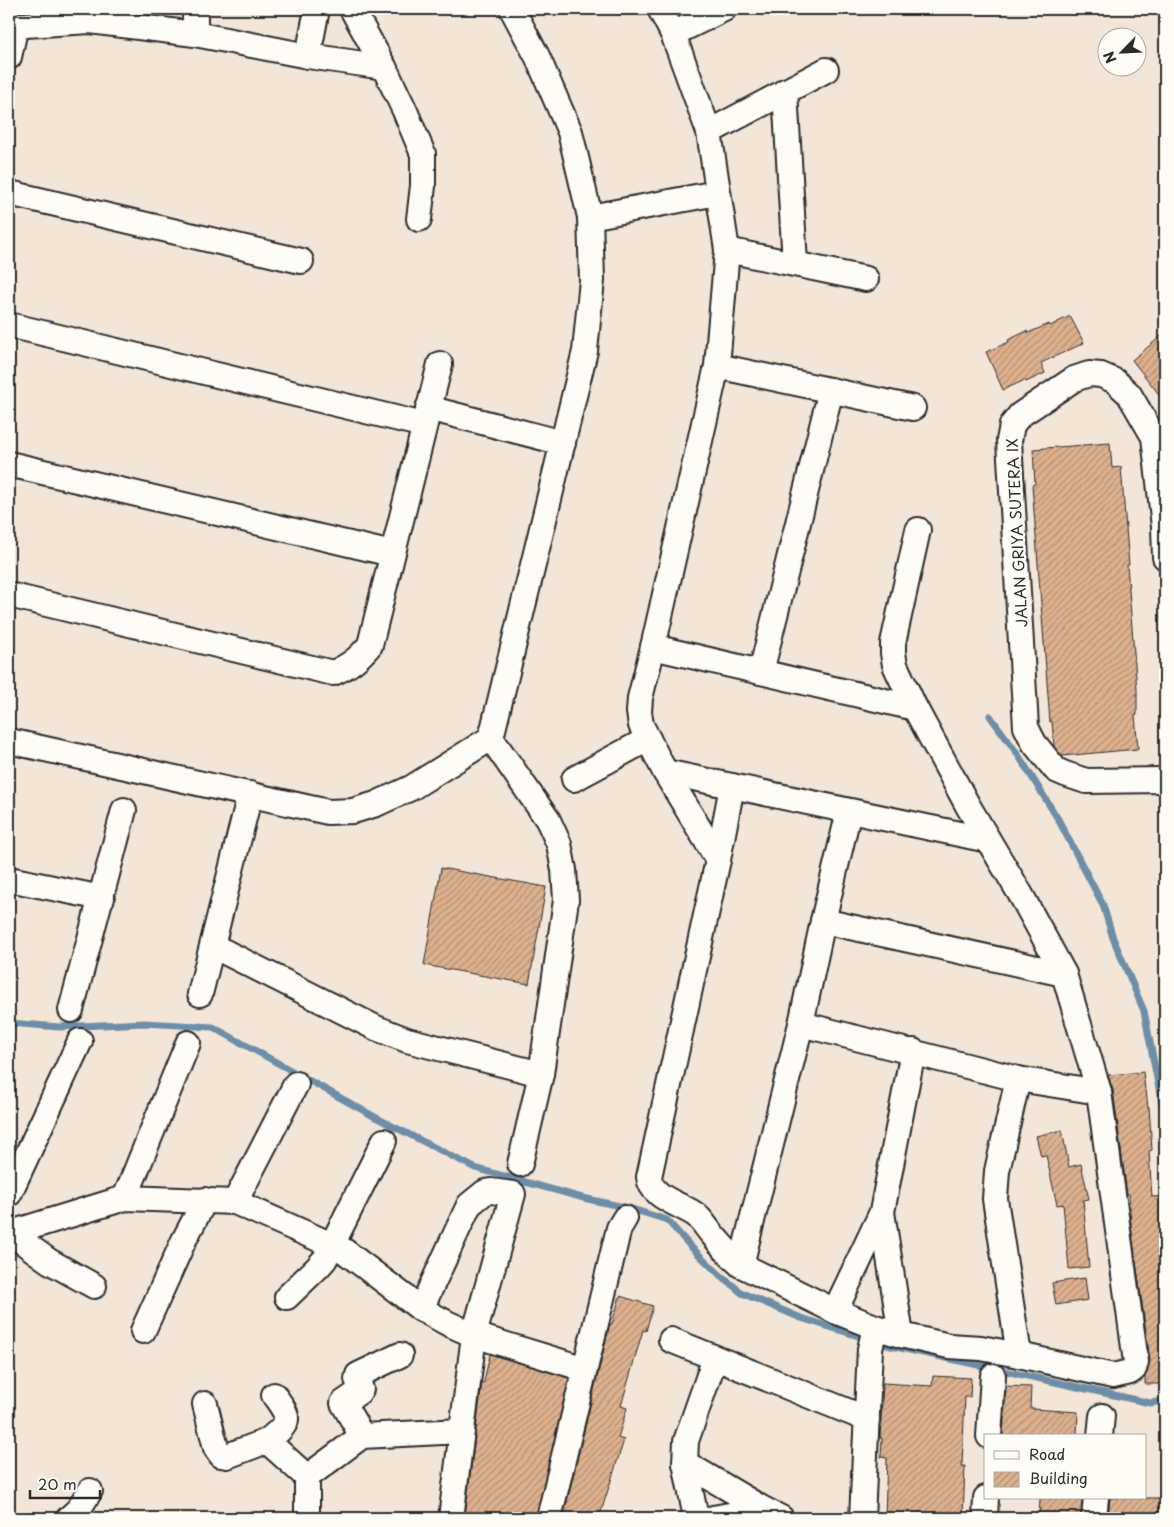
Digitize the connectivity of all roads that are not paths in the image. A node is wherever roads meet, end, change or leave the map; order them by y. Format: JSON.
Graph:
{"nodes":[{"id":1,"x":195,"y":9,"type":"edge"},
{"id":2,"x":317,"y":9,"type":"edge"},
{"id":3,"x":352,"y":9,"type":"edge"},
{"id":4,"x":512,"y":9,"type":"edge"},
{"id":5,"x":660,"y":9,"type":"edge"},
{"id":6,"x":724,"y":9,"type":"edge"},
{"id":7,"x":88,"y":15,"type":"edge"},
{"id":8,"x":12,"y":25,"type":"edge"},
{"id":9,"x":195,"y":34,"type":"junction"},
{"id":10,"x":673,"y":34,"type":"junction"},
{"id":11,"x":308,"y":56,"type":"junction"},
{"id":12,"x":9,"y":57,"type":"edge"},
{"id":13,"x":384,"y":67,"type":"junction"},
{"id":14,"x":826,"y":70,"type":"dead end"},
{"id":15,"x":786,"y":91,"type":"junction"},
{"id":16,"x":708,"y":132,"type":"junction"},
{"id":17,"x":9,"y":193,"type":"edge"},
{"id":18,"x":717,"y":193,"type":"junction"},
{"id":19,"x":590,"y":217,"type":"junction"},
{"id":20,"x":419,"y":219,"type":"dead end"},
{"id":21,"x":727,"y":250,"type":"junction"},
{"id":22,"x":301,"y":261,"type":"dead end"},
{"id":23,"x":795,"y":264,"type":"junction"},
{"id":24,"x":866,"y":279,"type":"dead end"},
{"id":25,"x":9,"y":325,"type":"edge"},
{"id":26,"x":440,"y":364,"type":"dead end"},
{"id":27,"x":717,"y":366,"type":"junction"},
{"id":28,"x":831,"y":390,"type":"junction"},
{"id":29,"x":913,"y":408,"type":"dead end"},
{"id":30,"x":426,"y":417,"type":"junction"},
{"id":31,"x":563,"y":443,"type":"junction"},
{"id":32,"x":9,"y":464,"type":"edge"},
{"id":33,"x":1164,"y":527,"type":"edge"},
{"id":34,"x":918,"y":530,"type":"dead end"},
{"id":35,"x":392,"y":554,"type":"junction"},
{"id":36,"x":1165,"y":557,"type":"edge"},
{"id":37,"x":9,"y":595,"type":"edge"},
{"id":38,"x":653,"y":647,"type":"junction"},
{"id":39,"x":761,"y":672,"type":"junction"},
{"id":40,"x":915,"y":708,"type":"junction"},
{"id":41,"x":491,"y":738,"type":"junction"},
{"id":42,"x":648,"y":738,"type":"junction"},
{"id":43,"x":9,"y":741,"type":"edge"},
{"id":44,"x":665,"y":772,"type":"junction"},
{"id":45,"x":574,"y":779,"type":"dead end"},
{"id":46,"x":1165,"y":780,"type":"edge"},
{"id":47,"x":732,"y":786,"type":"junction"},
{"id":48,"x":250,"y":794,"type":"junction"},
{"id":49,"x":124,"y":810,"type":"dead end"},
{"id":50,"x":849,"y":811,"type":"junction"},
{"id":51,"x":988,"y":840,"type":"junction"},
{"id":52,"x":718,"y":860,"type":"junction"},
{"id":53,"x":9,"y":879,"type":"edge"},
{"id":54,"x":102,"y":898,"type":"junction"},
{"id":55,"x":823,"y":921,"type":"junction"},
{"id":56,"x":213,"y":946,"type":"junction"},
{"id":57,"x":1064,"y":974,"type":"junction"},
{"id":58,"x":200,"y":994,"type":"dead end"},
{"id":59,"x":71,"y":1010,"type":"dead end"},
{"id":60,"x":801,"y":1024,"type":"junction"},
{"id":61,"x":80,"y":1041,"type":"dead end"},
{"id":62,"x":188,"y":1043,"type":"dead end"},
{"id":63,"x":913,"y":1051,"type":"junction"},
{"id":64,"x":541,"y":1074,"type":"junction"},
{"id":65,"x":1018,"y":1079,"type":"junction"},
{"id":66,"x":296,"y":1084,"type":"dead end"},
{"id":67,"x":1099,"y":1092,"type":"junction"},
{"id":68,"x":384,"y":1141,"type":"dead end"},
{"id":69,"x":520,"y":1164,"type":"dead end"},
{"id":70,"x":9,"y":1194,"type":"edge"},
{"id":71,"x":125,"y":1198,"type":"junction"},
{"id":72,"x":205,"y":1200,"type":"junction"},
{"id":73,"x":235,"y":1202,"type":"junction"},
{"id":74,"x":882,"y":1212,"type":"junction"},
{"id":75,"x":625,"y":1218,"type":"dead end"},
{"id":76,"x":10,"y":1233,"type":"edge"},
{"id":77,"x":332,"y":1244,"type":"junction"},
{"id":78,"x":741,"y":1265,"type":"junction"},
{"id":79,"x":94,"y":1286,"type":"dead end"},
{"id":80,"x":286,"y":1297,"type":"dead end"},
{"id":81,"x":422,"y":1309,"type":"junction"},
{"id":82,"x":835,"y":1311,"type":"junction"},
{"id":83,"x":143,"y":1330,"type":"dead end"},
{"id":84,"x":902,"y":1334,"type":"junction"},
{"id":85,"x":474,"y":1335,"type":"junction"},
{"id":86,"x":872,"y":1336,"type":"junction"},
{"id":87,"x":671,"y":1340,"type":"dead end"},
{"id":88,"x":400,"y":1355,"type":"dead end"},
{"id":89,"x":1019,"y":1355,"type":"junction"},
{"id":90,"x":716,"y":1358,"type":"junction"},
{"id":91,"x":585,"y":1369,"type":"junction"},
{"id":92,"x":993,"y":1376,"type":"dead end"},
{"id":93,"x":274,"y":1394,"type":"dead end"},
{"id":94,"x":205,"y":1404,"type":"dead end"},
{"id":95,"x":868,"y":1419,"type":"junction"},
{"id":96,"x":462,"y":1431,"type":"junction"},
{"id":97,"x":990,"y":1434,"type":"edge"},
{"id":98,"x":362,"y":1436,"type":"junction"},
{"id":99,"x":267,"y":1441,"type":"junction"},
{"id":100,"x":685,"y":1463,"type":"junction"},
{"id":101,"x":307,"y":1477,"type":"junction"},
{"id":102,"x":90,"y":1491,"type":"dead end"},
{"id":103,"x":986,"y":1500,"type":"edge"},
{"id":104,"x":1096,"y":1500,"type":"edge"},
{"id":105,"x":772,"y":1514,"type":"edge"},
{"id":106,"x":69,"y":1518,"type":"edge"},
{"id":107,"x":307,"y":1518,"type":"edge"},
{"id":108,"x":451,"y":1518,"type":"edge"},
{"id":109,"x":548,"y":1518,"type":"edge"},
{"id":110,"x":696,"y":1518,"type":"edge"},
{"id":111,"x":714,"y":1518,"type":"edge"},
{"id":112,"x":862,"y":1518,"type":"edge"},
{"id":113,"x":985,"y":1518,"type":"edge"},
{"id":114,"x":1094,"y":1518,"type":"edge"}],
"edges":[{"from":1,"to":9,"type":"street"},
{"from":2,"to":11,"type":"street"},
{"from":3,"to":13,"type":"street"},
{"from":4,"to":19,"type":"street"},
{"from":5,"to":10,"type":"street"},
{"from":6,"to":10,"type":"street"},
{"from":7,"to":8,"type":"street"},
{"from":7,"to":9,"type":"street"},
{"from":8,"to":12,"type":"street"},
{"from":9,"to":11,"type":"street"},
{"from":10,"to":16,"type":"street"},
{"from":11,"to":13,"type":"street"},
{"from":13,"to":20,"type":"street"},
{"from":14,"to":15,"type":"street"},
{"from":15,"to":16,"type":"street"},
{"from":15,"to":23,"type":"street"},
{"from":16,"to":18,"type":"street"},
{"from":17,"to":22,"type":"street"},
{"from":18,"to":19,"type":"street"},
{"from":18,"to":21,"type":"street"},
{"from":19,"to":31,"type":"street"},
{"from":21,"to":23,"type":"street"},
{"from":21,"to":27,"type":"street"},
{"from":23,"to":24,"type":"street"},
{"from":25,"to":30,"type":"street"},
{"from":26,"to":30,"type":"street"},
{"from":27,"to":28,"type":"street"},
{"from":27,"to":38,"type":"street"},
{"from":28,"to":29,"type":"street"},
{"from":28,"to":39,"type":"street"},
{"from":30,"to":31,"type":"street"},
{"from":30,"to":35,"type":"street"},
{"from":31,"to":41,"type":"street"},
{"from":32,"to":35,"type":"street"},
{"from":33,"to":36,"type":"street"},
{"from":33,"to":46,"type":"street","name":"JALAN GRIYA SUTERA IX"},
{"from":34,"to":40,"type":"street"},
{"from":35,"to":37,"type":"street"},
{"from":38,"to":39,"type":"street"},
{"from":38,"to":42,"type":"street"},
{"from":39,"to":40,"type":"street"},
{"from":40,"to":51,"type":"street"},
{"from":41,"to":48,"type":"street"},
{"from":41,"to":64,"type":"street"},
{"from":42,"to":44,"type":"street"},
{"from":42,"to":45,"type":"street"},
{"from":43,"to":48,"type":"street"},
{"from":44,"to":47,"type":"street"},
{"from":44,"to":52,"type":"street"},
{"from":47,"to":50,"type":"street"},
{"from":47,"to":52,"type":"street"},
{"from":48,"to":56,"type":"street"},
{"from":49,"to":54,"type":"street"},
{"from":50,"to":51,"type":"street"},
{"from":50,"to":55,"type":"street"},
{"from":51,"to":57,"type":"street"},
{"from":52,"to":78,"type":"street"},
{"from":53,"to":54,"type":"street"},
{"from":54,"to":59,"type":"street"},
{"from":55,"to":57,"type":"street"},
{"from":55,"to":60,"type":"street"},
{"from":56,"to":58,"type":"street"},
{"from":56,"to":64,"type":"street"},
{"from":57,"to":67,"type":"street"},
{"from":60,"to":63,"type":"street"},
{"from":60,"to":78,"type":"street"},
{"from":61,"to":70,"type":"street"},
{"from":62,"to":71,"type":"street"},
{"from":63,"to":65,"type":"street"},
{"from":63,"to":74,"type":"street"},
{"from":64,"to":69,"type":"street"},
{"from":65,"to":67,"type":"street"},
{"from":65,"to":89,"type":"street"},
{"from":66,"to":73,"type":"street"},
{"from":67,"to":89,"type":"street"},
{"from":68,"to":77,"type":"street"},
{"from":71,"to":72,"type":"street"},
{"from":71,"to":76,"type":"street"},
{"from":72,"to":73,"type":"street"},
{"from":72,"to":83,"type":"street"},
{"from":73,"to":77,"type":"street"},
{"from":74,"to":82,"type":"street"},
{"from":74,"to":84,"type":"street"},
{"from":75,"to":91,"type":"street"},
{"from":76,"to":79,"type":"street"},
{"from":77,"to":80,"type":"street"},
{"from":77,"to":81,"type":"street"},
{"from":78,"to":82,"type":"street"},
{"from":81,"to":85,"type":"street"},
{"from":81,"to":85,"type":"street"},
{"from":82,"to":86,"type":"street"},
{"from":84,"to":86,"type":"street"},
{"from":84,"to":89,"type":"street"},
{"from":85,"to":91,"type":"street"},
{"from":85,"to":96,"type":"street"},
{"from":86,"to":95,"type":"street"},
{"from":87,"to":90,"type":"street"},
{"from":88,"to":98,"type":"street"},
{"from":90,"to":95,"type":"street"},
{"from":90,"to":100,"type":"street"},
{"from":91,"to":109,"type":"street"},
{"from":92,"to":97,"type":"street"},
{"from":93,"to":99,"type":"street"},
{"from":94,"to":99,"type":"street"},
{"from":95,"to":112,"type":"street"},
{"from":96,"to":98,"type":"street"},
{"from":96,"to":108,"type":"street"},
{"from":98,"to":101,"type":"street"},
{"from":99,"to":101,"type":"street"},
{"from":100,"to":105,"type":"street"},
{"from":100,"to":110,"type":"street"},
{"from":101,"to":107,"type":"street"},
{"from":102,"to":106,"type":"street"},
{"from":103,"to":113,"type":"street"},
{"from":104,"to":114,"type":"street"},
{"from":105,"to":111,"type":"street"}]}
